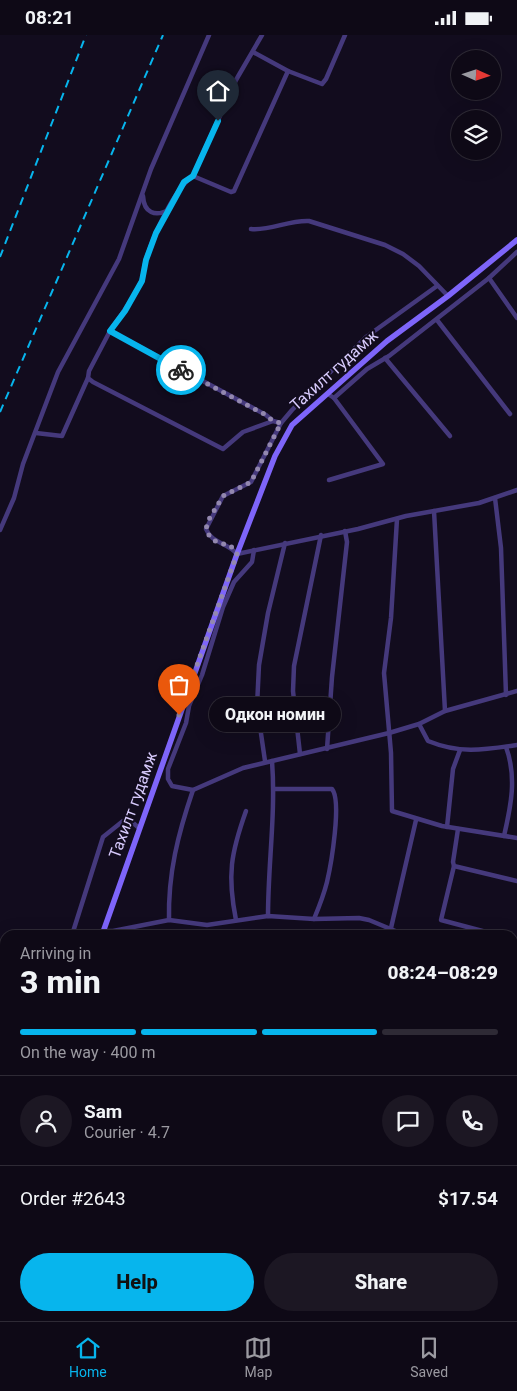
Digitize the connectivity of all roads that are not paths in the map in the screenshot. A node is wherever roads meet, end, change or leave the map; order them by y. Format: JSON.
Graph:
{"nodes":[{"id":1,"x":209,"y":35,"type":"edge"},
{"id":2,"x":262,"y":35,"type":"edge"},
{"id":3,"x":346,"y":35,"type":"edge"},
{"id":4,"x":253,"y":52,"type":"junction"},
{"id":5,"x":288,"y":71,"type":"junction"},
{"id":6,"x":193,"y":176,"type":"junction"},
{"id":7,"x":142,"y":195,"type":"junction"},
{"id":8,"x":169,"y":210,"type":"junction"},
{"id":9,"x":251,"y":229,"type":"dead end"},
{"id":10,"x":517,"y":240,"type":"edge"},
{"id":11,"x":517,"y":252,"type":"edge"},
{"id":12,"x":489,"y":278,"type":"junction"},
{"id":13,"x":438,"y":286,"type":"junction"},
{"id":14,"x":448,"y":296,"type":"junction"},
{"id":15,"x":517,"y":317,"type":"edge"},
{"id":16,"x":437,"y":320,"type":"junction"},
{"id":17,"x":110,"y":331,"type":"junction"},
{"id":18,"x":385,"y":358,"type":"junction"},
{"id":19,"x":88,"y":378,"type":"junction"},
{"id":20,"x":328,"y":393,"type":"junction"},
{"id":21,"x":334,"y":397,"type":"junction"},
{"id":22,"x":510,"y":414,"type":"dead end"},
{"id":23,"x":273,"y":421,"type":"junction"},
{"id":24,"x":281,"y":423,"type":"junction"},
{"id":25,"x":36,"y":433,"type":"junction"},
{"id":26,"x":450,"y":436,"type":"dead end"},
{"id":27,"x":329,"y":480,"type":"dead end"},
{"id":28,"x":517,"y":490,"type":"edge"},
{"id":29,"x":495,"y":498,"type":"junction"},
{"id":30,"x":434,"y":511,"type":"junction"},
{"id":31,"x":397,"y":519,"type":"junction"},
{"id":32,"x":0,"y":529,"type":"edge"},
{"id":33,"x":345,"y":531,"type":"junction"},
{"id":34,"x":322,"y":535,"type":"junction"},
{"id":35,"x":285,"y":543,"type":"junction"},
{"id":36,"x":254,"y":550,"type":"junction"},
{"id":37,"x":237,"y":554,"type":"junction"},
{"id":38,"x":517,"y":691,"type":"edge"},
{"id":39,"x":506,"y":695,"type":"junction"},
{"id":40,"x":183,"y":702,"type":"junction"},
{"id":41,"x":189,"y":706,"type":"junction"},
{"id":42,"x":445,"y":711,"type":"junction"},
{"id":43,"x":419,"y":723,"type":"junction"},
{"id":44,"x":388,"y":733,"type":"junction"},
{"id":45,"x":517,"y":745,"type":"edge"},
{"id":46,"x":506,"y":747,"type":"junction"},
{"id":47,"x":327,"y":749,"type":"junction"},
{"id":48,"x":460,"y":750,"type":"junction"},
{"id":49,"x":300,"y":754,"type":"junction"},
{"id":50,"x":164,"y":759,"type":"junction"},
{"id":51,"x":171,"y":761,"type":"junction"},
{"id":52,"x":265,"y":761,"type":"junction"},
{"id":53,"x":272,"y":761,"type":"junction"},
{"id":54,"x":514,"y":774,"type":"edge"},
{"id":55,"x":274,"y":789,"type":"junction"},
{"id":56,"x":193,"y":790,"type":"junction"},
{"id":57,"x":246,"y":811,"type":"dead end"},
{"id":58,"x":416,"y":820,"type":"junction"},
{"id":59,"x":447,"y":827,"type":"junction"},
{"id":60,"x":139,"y":828,"type":"junction"},
{"id":61,"x":458,"y":829,"type":"junction"},
{"id":62,"x":504,"y":836,"type":"junction"},
{"id":63,"x":517,"y":839,"type":"edge"},
{"id":64,"x":454,"y":866,"type":"junction"},
{"id":65,"x":517,"y":881,"type":"edge"},
{"id":66,"x":268,"y":916,"type":"junction"},
{"id":67,"x":314,"y":919,"type":"junction"},
{"id":68,"x":169,"y":920,"type":"junction"},
{"id":69,"x":236,"y":920,"type":"junction"},
{"id":70,"x":391,"y":928,"type":"junction"},
{"id":71,"x":74,"y":930,"type":"edge"},
{"id":72,"x":103,"y":930,"type":"edge"},
{"id":73,"x":127,"y":930,"type":"edge"},
{"id":74,"x":395,"y":930,"type":"edge"},
{"id":75,"x":479,"y":930,"type":"edge"}],
"edges":[{"from":1,"to":7,"type":"street"},
{"from":2,"to":4,"type":"street"},
{"from":3,"to":5,"type":"street"},
{"from":4,"to":5,"type":"street"},
{"from":4,"to":6,"type":"street"},
{"from":5,"to":6,"type":"street"},
{"from":6,"to":8,"type":"street"},
{"from":7,"to":8,"type":"street"},
{"from":7,"to":25,"type":"street"},
{"from":8,"to":17,"type":"street"},
{"from":9,"to":13,"type":"street"},
{"from":10,"to":14,"type":"main road","name":"Тахилт гудамж"},
{"from":11,"to":12,"type":"street"},
{"from":12,"to":15,"type":"street"},
{"from":12,"to":16,"type":"street"},
{"from":13,"to":14,"type":"street"},
{"from":13,"to":24,"type":"street"},
{"from":14,"to":20,"type":"main road","name":"Тахилт гудамж"},
{"from":16,"to":18,"type":"street"},
{"from":16,"to":22,"type":"street"},
{"from":17,"to":19,"type":"street"},
{"from":17,"to":23,"type":"street"},
{"from":18,"to":21,"type":"street"},
{"from":18,"to":26,"type":"street"},
{"from":19,"to":23,"type":"street"},
{"from":19,"to":25,"type":"street"},
{"from":20,"to":21,"type":"street"},
{"from":20,"to":37,"type":"main road","name":"Тахилт гудамж"},
{"from":21,"to":27,"type":"street"},
{"from":23,"to":24,"type":"street"},
{"from":24,"to":37,"type":"street"},
{"from":25,"to":32,"type":"street"},
{"from":28,"to":29,"type":"street"},
{"from":29,"to":30,"type":"street"},
{"from":29,"to":39,"type":"street"},
{"from":30,"to":31,"type":"street"},
{"from":30,"to":42,"type":"street"},
{"from":31,"to":33,"type":"street"},
{"from":31,"to":44,"type":"street"},
{"from":33,"to":34,"type":"street"},
{"from":33,"to":47,"type":"street"},
{"from":34,"to":35,"type":"street"},
{"from":34,"to":49,"type":"street"},
{"from":35,"to":36,"type":"street"},
{"from":35,"to":52,"type":"street"},
{"from":36,"to":37,"type":"street"},
{"from":36,"to":41,"type":"street"},
{"from":37,"to":40,"type":"main road","name":"Тахилт гудамж"},
{"from":38,"to":39,"type":"street"},
{"from":39,"to":42,"type":"street"},
{"from":40,"to":41,"type":"street"},
{"from":40,"to":50,"type":"main road","name":"Тахилт гудамж"},
{"from":41,"to":51,"type":"street"},
{"from":42,"to":43,"type":"street"},
{"from":43,"to":44,"type":"street"},
{"from":43,"to":48,"type":"street"},
{"from":44,"to":47,"type":"street"},
{"from":44,"to":58,"type":"street"},
{"from":45,"to":46,"type":"street"},
{"from":46,"to":48,"type":"street"},
{"from":46,"to":54,"type":"street"},
{"from":47,"to":49,"type":"street"},
{"from":48,"to":59,"type":"street"},
{"from":49,"to":53,"type":"street"},
{"from":50,"to":51,"type":"street"},
{"from":50,"to":60,"type":"main road","name":"Тахилт гудамж"},
{"from":51,"to":56,"type":"street"},
{"from":52,"to":53,"type":"street"},
{"from":52,"to":56,"type":"street"},
{"from":53,"to":55,"type":"street"},
{"from":54,"to":62,"type":"street"},
{"from":55,"to":66,"type":"street"},
{"from":55,"to":67,"type":"street"},
{"from":56,"to":68,"type":"street"},
{"from":57,"to":69,"type":"street"},
{"from":58,"to":59,"type":"street"},
{"from":58,"to":70,"type":"street"},
{"from":59,"to":61,"type":"street"},
{"from":60,"to":71,"type":"street"},
{"from":60,"to":72,"type":"main road","name":"Тахилт гудамж"},
{"from":61,"to":62,"type":"street"},
{"from":61,"to":64,"type":"street"},
{"from":62,"to":63,"type":"street"},
{"from":64,"to":65,"type":"street"},
{"from":64,"to":75,"type":"street"},
{"from":66,"to":67,"type":"street"},
{"from":66,"to":69,"type":"street"},
{"from":67,"to":70,"type":"street"},
{"from":68,"to":69,"type":"street"},
{"from":68,"to":73,"type":"street"},
{"from":70,"to":74,"type":"street"}]}
